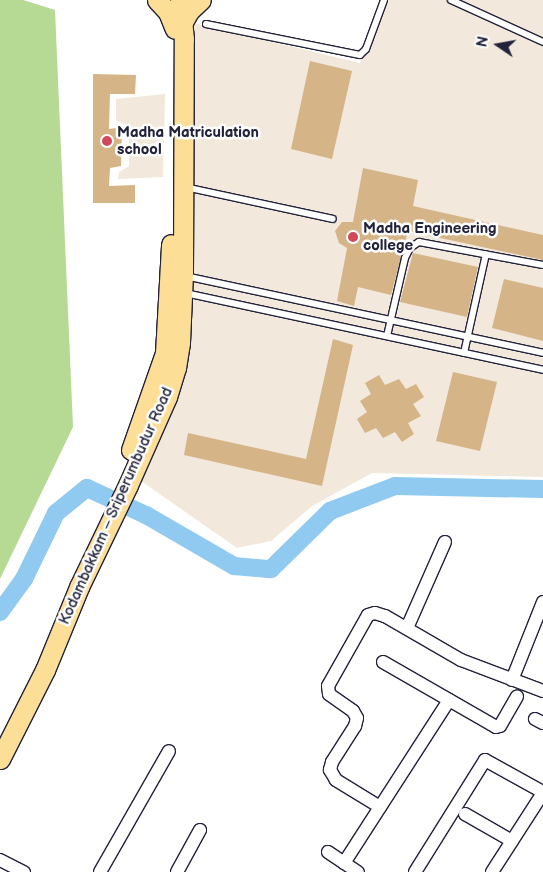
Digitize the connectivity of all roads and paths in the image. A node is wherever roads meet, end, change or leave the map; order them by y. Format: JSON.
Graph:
{"nodes":[{"id":1,"x":157,"y":0,"type":"edge"},
{"id":2,"x":176,"y":0,"type":"edge"},
{"id":3,"x":180,"y":0,"type":"edge"},
{"id":4,"x":201,"y":0,"type":"edge"},
{"id":5,"x":384,"y":0,"type":"edge"},
{"id":6,"x":451,"y":0,"type":"edge"},
{"id":7,"x":206,"y":24,"type":"dead end"},
{"id":8,"x":179,"y":26,"type":"junction"},
{"id":9,"x":543,"y":42,"type":"edge"},
{"id":10,"x":179,"y":185,"type":"junction"},
{"id":11,"x":333,"y":220,"type":"dead end"},
{"id":12,"x":486,"y":254,"type":"junction"},
{"id":13,"x":543,"y":265,"type":"edge"},
{"id":14,"x":176,"y":282,"type":"junction"},
{"id":15,"x":390,"y":321,"type":"junction"},
{"id":16,"x":387,"y":336,"type":"junction"},
{"id":17,"x":467,"y":337,"type":"junction"},
{"id":18,"x":464,"y":352,"type":"junction"},
{"id":19,"x":543,"y":353,"type":"edge"},
{"id":20,"x":543,"y":370,"type":"edge"},
{"id":21,"x":115,"y":502,"type":"junction"},
{"id":22,"x":445,"y":542,"type":"dead end"},
{"id":23,"x":543,"y":602,"type":"edge"},
{"id":24,"x":406,"y":628,"type":"junction"},
{"id":25,"x":383,"y":662,"type":"dead end"},
{"id":26,"x":512,"y":680,"type":"junction"},
{"id":27,"x":543,"y":691,"type":"edge"},
{"id":28,"x":517,"y":696,"type":"dead end"},
{"id":29,"x":449,"y":700,"type":"junction"},
{"id":30,"x":0,"y":738,"type":"edge"},
{"id":31,"x":169,"y":752,"type":"dead end"},
{"id":32,"x":0,"y":759,"type":"edge"},
{"id":33,"x":543,"y":793,"type":"edge"},
{"id":34,"x":380,"y":807,"type":"junction"},
{"id":35,"x":465,"y":814,"type":"dead end"},
{"id":36,"x":200,"y":830,"type":"dead end"},
{"id":37,"x":512,"y":841,"type":"junction"},
{"id":38,"x":328,"y":852,"type":"dead end"},
{"id":39,"x":0,"y":860,"type":"edge"},
{"id":40,"x":344,"y":863,"type":"junction"},
{"id":41,"x":24,"y":872,"type":"edge"},
{"id":42,"x":100,"y":872,"type":"edge"},
{"id":43,"x":177,"y":872,"type":"edge"},
{"id":44,"x":358,"y":872,"type":"edge"},
{"id":45,"x":415,"y":872,"type":"edge"},
{"id":46,"x":492,"y":872,"type":"edge"}],
"edges":[{"from":1,"to":8,"type":"main road"},
{"from":2,"to":8,"type":"main road","name":"Kodambakkam – Sriperumbudur Road"},
{"from":3,"to":8,"type":"main road","name":"Kodambakkam – Sriperumbudur Road"},
{"from":4,"to":8,"type":"main road"},
{"from":5,"to":7,"type":"lane"},
{"from":6,"to":9,"type":"lane"},
{"from":8,"to":10,"type":"main road","name":"Kodambakkam – Sriperumbudur Road"},
{"from":10,"to":11,"type":"lane"},
{"from":10,"to":14,"type":"main road","name":"Kodambakkam – Sriperumbudur Road"},
{"from":12,"to":13,"type":"lane"},
{"from":12,"to":15,"type":"lane"},
{"from":12,"to":17,"type":"lane"},
{"from":14,"to":15,"type":"lane"},
{"from":14,"to":16,"type":"lane"},
{"from":14,"to":21,"type":"main road","name":"Kodambakkam – Sriperumbudur Road"},
{"from":15,"to":16,"type":"lane"},
{"from":15,"to":17,"type":"lane"},
{"from":16,"to":18,"type":"lane"},
{"from":17,"to":18,"type":"lane"},
{"from":17,"to":19,"type":"lane"},
{"from":18,"to":20,"type":"lane"},
{"from":21,"to":30,"type":"main road","name":"Kodambakkam – Sriperumbudur Road"},
{"from":21,"to":32,"type":"main road","name":"Kodambakkam – Sriperumbudur Road"},
{"from":22,"to":24,"type":"street"},
{"from":23,"to":26,"type":"street"},
{"from":24,"to":26,"type":"street"},
{"from":24,"to":34,"type":"street"},
{"from":25,"to":29,"type":"street"},
{"from":26,"to":27,"type":"street"},
{"from":28,"to":29,"type":"street"},
{"from":29,"to":34,"type":"street"},
{"from":31,"to":42,"type":"street"},
{"from":33,"to":37,"type":"street"},
{"from":33,"to":45,"type":"street"},
{"from":34,"to":40,"type":"street"},
{"from":35,"to":37,"type":"street"},
{"from":36,"to":43,"type":"street"},
{"from":37,"to":46,"type":"street"},
{"from":38,"to":40,"type":"street"},
{"from":39,"to":41,"type":"street"},
{"from":40,"to":44,"type":"street"}]}
